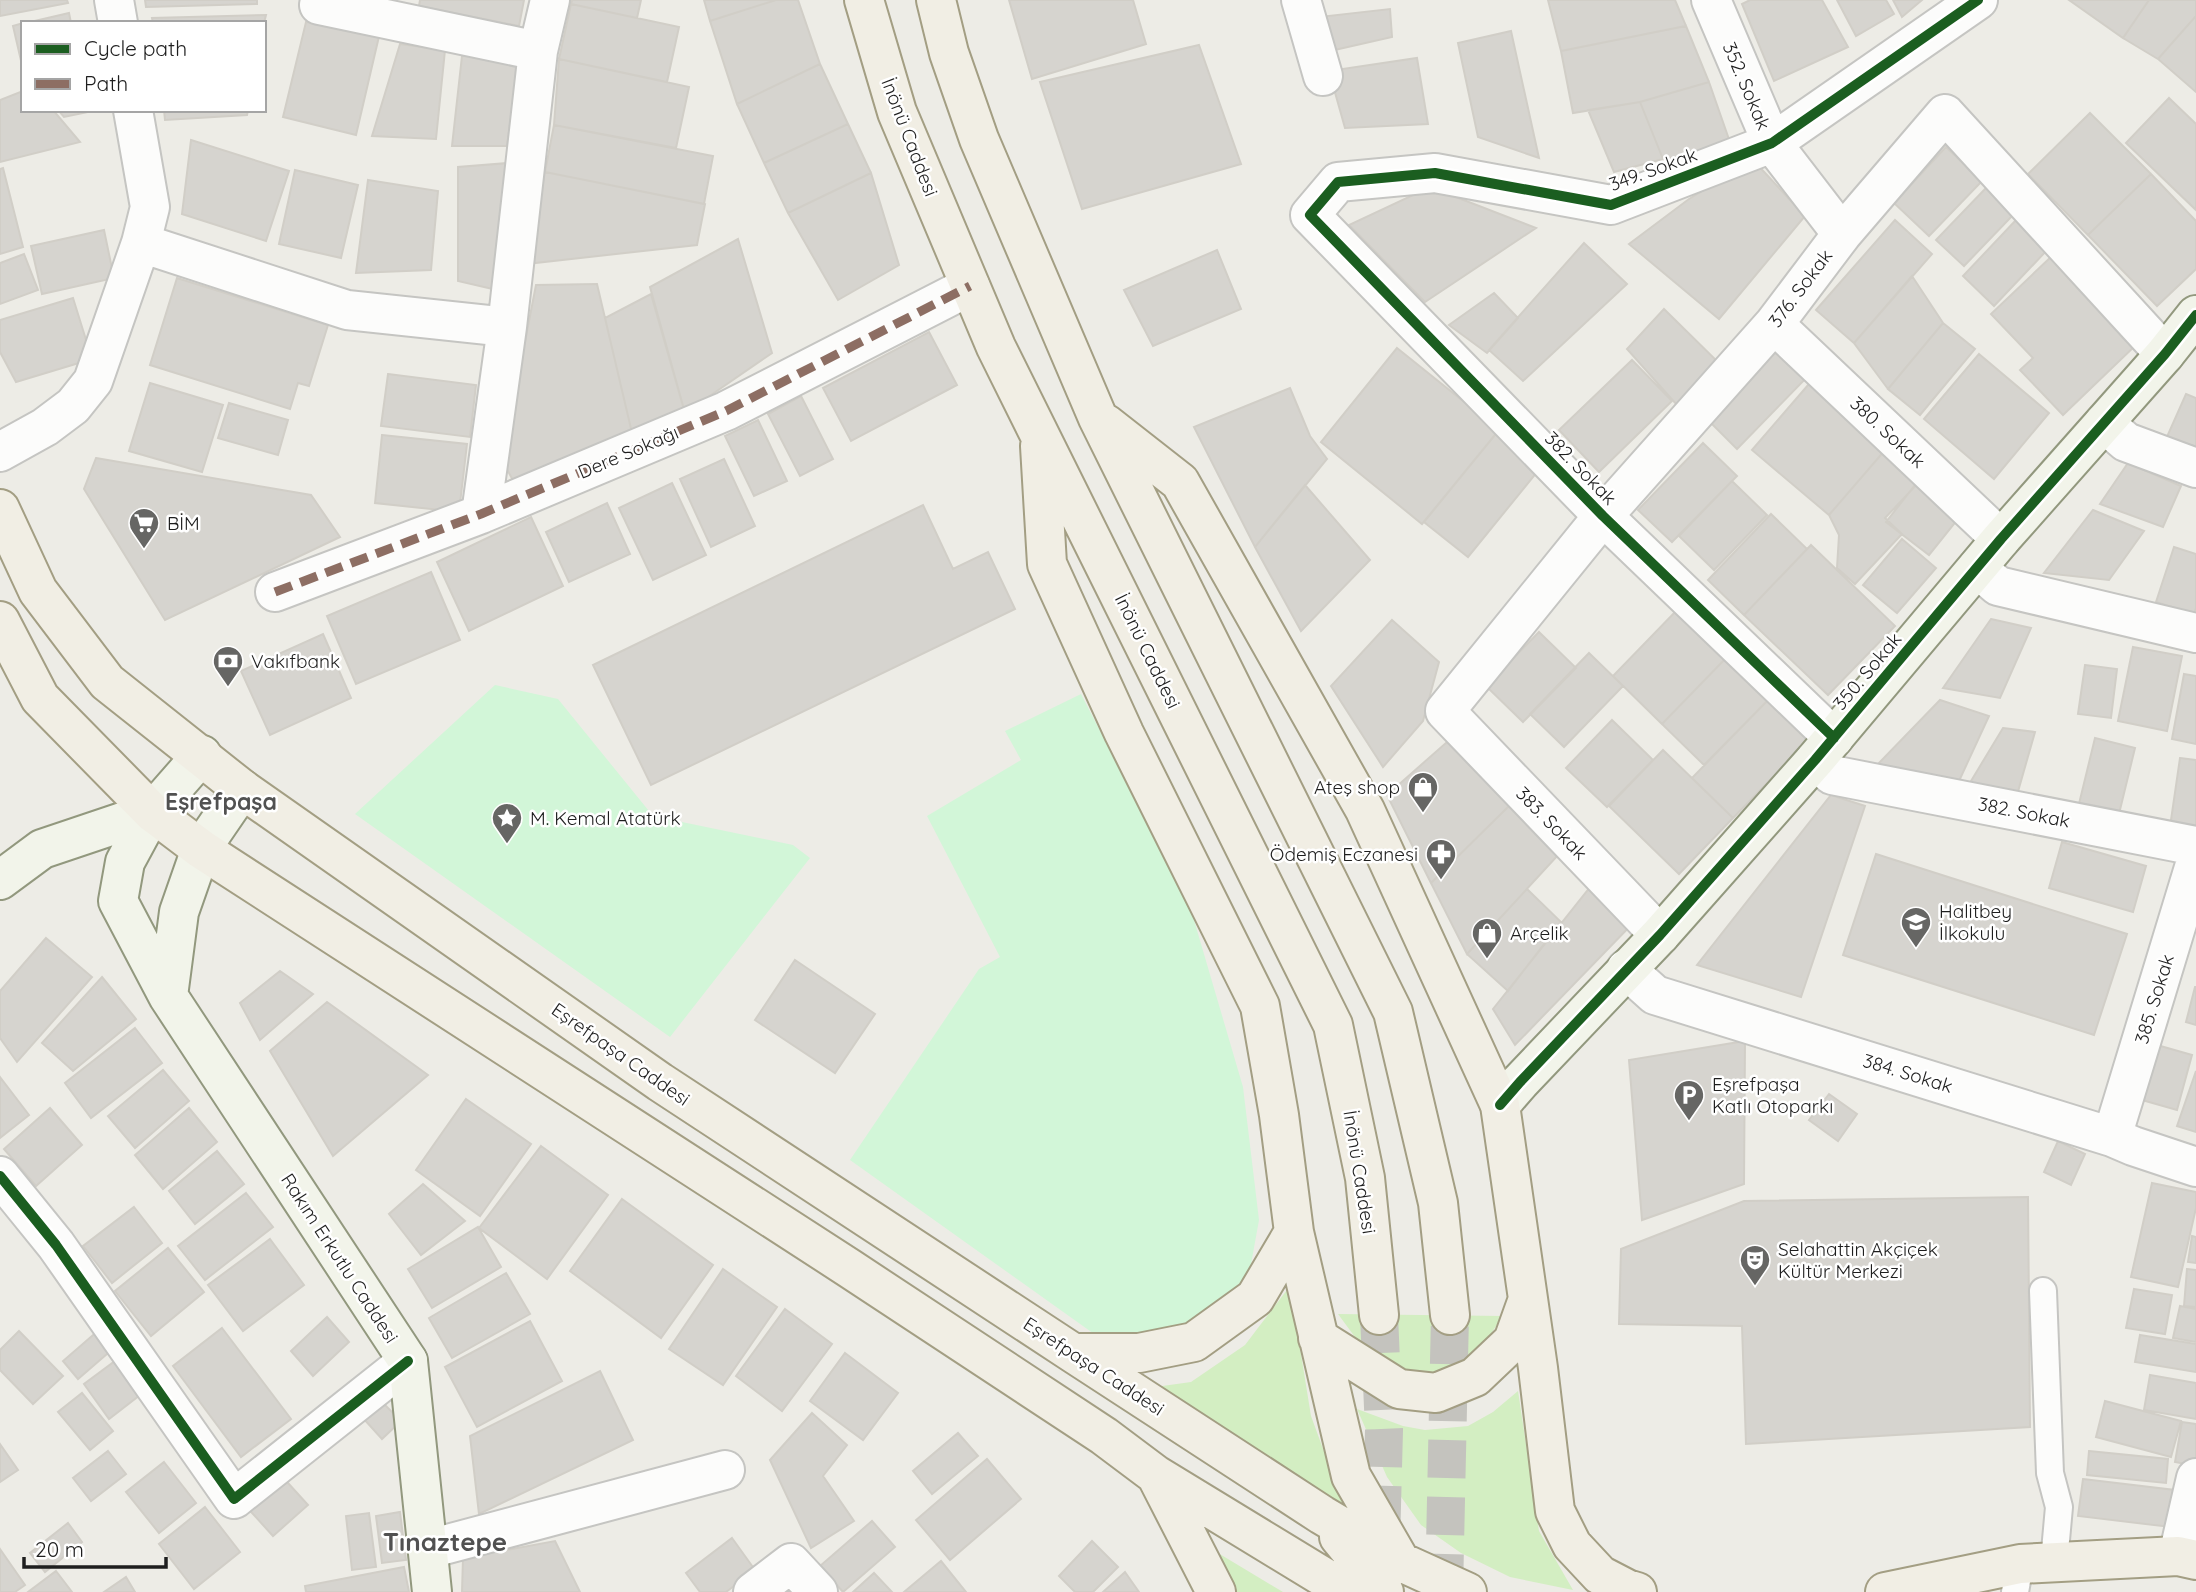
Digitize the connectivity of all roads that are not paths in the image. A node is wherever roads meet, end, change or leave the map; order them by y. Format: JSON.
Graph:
{"nodes":[{"id":1,"x":114,"y":0,"type":"edge"},
{"id":2,"x":550,"y":0,"type":"edge"},
{"id":3,"x":864,"y":0,"type":"edge"},
{"id":4,"x":936,"y":0,"type":"edge"},
{"id":5,"x":1301,"y":0,"type":"edge"},
{"id":6,"x":1711,"y":0,"type":"edge"},
{"id":7,"x":1978,"y":0,"type":"edge"},
{"id":8,"x":319,"y":5,"type":"dead end"},
{"id":9,"x":118,"y":21,"type":"edge"},
{"id":10,"x":538,"y":51,"type":"junction"},
{"id":11,"x":1323,"y":76,"type":"dead end"},
{"id":12,"x":133,"y":112,"type":"edge"},
{"id":13,"x":1772,"y":143,"type":"junction"},
{"id":14,"x":1310,"y":215,"type":"joint"},
{"id":15,"x":1842,"y":234,"type":"junction"},
{"id":16,"x":141,"y":243,"type":"junction"},
{"id":17,"x":970,"y":286,"type":"junction"},
{"id":18,"x":2196,"y":315,"type":"edge"},
{"id":19,"x":1774,"y":324,"type":"junction"},
{"id":20,"x":507,"y":327,"type":"junction"},
{"id":21,"x":2165,"y":354,"type":"junction"},
{"id":22,"x":1098,"y":418,"type":"junction"},
{"id":23,"x":2104,"y":424,"type":"junction"},
{"id":24,"x":1040,"y":430,"type":"junction"},
{"id":25,"x":0,"y":452,"type":"edge"},
{"id":26,"x":2196,"y":468,"type":"edge"},
{"id":27,"x":0,"y":509,"type":"edge"},
{"id":28,"x":481,"y":514,"type":"junction"},
{"id":29,"x":1602,"y":516,"type":"junction"},
{"id":30,"x":2001,"y":539,"type":"junction"},
{"id":31,"x":1977,"y":568,"type":"junction"},
{"id":32,"x":275,"y":592,"type":"dead end"},
{"id":33,"x":0,"y":621,"type":"edge"},
{"id":34,"x":2196,"y":633,"type":"edge"},
{"id":35,"x":1445,"y":711,"type":"joint"},
{"id":36,"x":1824,"y":749,"type":"junction"},
{"id":37,"x":202,"y":755,"type":"junction"},
{"id":38,"x":242,"y":789,"type":"junction"},
{"id":39,"x":152,"y":812,"type":"junction"},
{"id":40,"x":2196,"y":846,"type":"edge"},
{"id":41,"x":201,"y":849,"type":"junction"},
{"id":42,"x":2196,"y":861,"type":"edge"},
{"id":43,"x":0,"y":880,"type":"edge"},
{"id":44,"x":1660,"y":935,"type":"junction"},
{"id":45,"x":1626,"y":970,"type":"junction"},
{"id":46,"x":168,"y":996,"type":"junction"},
{"id":47,"x":1500,"y":1105,"type":"junction"},
{"id":48,"x":2112,"y":1137,"type":"junction"},
{"id":49,"x":2196,"y":1167,"type":"edge"},
{"id":50,"x":0,"y":1176,"type":"edge"},
{"id":51,"x":1294,"y":1232,"type":"junction"},
{"id":52,"x":2043,"y":1291,"type":"dead end"},
{"id":53,"x":1529,"y":1297,"type":"junction"},
{"id":54,"x":1378,"y":1315,"type":"tunnel mouth"},
{"id":55,"x":1450,"y":1315,"type":"tunnel mouth"},
{"id":56,"x":1318,"y":1338,"type":"junction"},
{"id":57,"x":1073,"y":1353,"type":"junction"},
{"id":58,"x":408,"y":1361,"type":"junction"},
{"id":59,"x":725,"y":1470,"type":"dead end"},
{"id":60,"x":1156,"y":1475,"type":"junction"},
{"id":61,"x":2196,"y":1478,"type":"edge"},
{"id":62,"x":429,"y":1549,"type":"junction"},
{"id":63,"x":2187,"y":1558,"type":"edge"},
{"id":64,"x":2030,"y":1572,"type":"edge"},
{"id":65,"x":1392,"y":1577,"type":"edge"},
{"id":66,"x":432,"y":1592,"type":"edge"},
{"id":67,"x":753,"y":1592,"type":"edge"},
{"id":68,"x":818,"y":1592,"type":"edge"},
{"id":69,"x":1216,"y":1592,"type":"edge"},
{"id":70,"x":1348,"y":1592,"type":"edge"},
{"id":71,"x":1436,"y":1592,"type":"edge"},
{"id":72,"x":1467,"y":1592,"type":"edge"},
{"id":73,"x":1637,"y":1592,"type":"edge"},
{"id":74,"x":1885,"y":1592,"type":"edge"},
{"id":75,"x":1941,"y":1592,"type":"edge"}],
"edges":[{"from":1,"to":9,"type":"street"},
{"from":2,"to":10,"type":"street"},
{"from":3,"to":17,"type":"main road","name":"İnönü Caddesi"},
{"from":4,"to":22,"type":"main road"},
{"from":5,"to":11,"type":"street"},
{"from":6,"to":13,"type":"street","name":"352. Sokak"},
{"from":7,"to":13,"type":"street","name":"349. Sokak"},
{"from":8,"to":10,"type":"street"},
{"from":10,"to":20,"type":"street"},
{"from":12,"to":16,"type":"street"},
{"from":13,"to":14,"type":"street","name":"349. Sokak"},
{"from":13,"to":15,"type":"street","name":"352. Sokak"},
{"from":14,"to":29,"type":"street","name":"382. Sokak"},
{"from":15,"to":19,"type":"street","name":"376. Sokak"},
{"from":15,"to":21,"type":"street","name":"376. Sokak"},
{"from":16,"to":20,"type":"street"},
{"from":16,"to":25,"type":"street"},
{"from":17,"to":24,"type":"main road","name":"İnönü Caddesi"},
{"from":17,"to":28,"type":"street","name":"Dere Sokağı"},
{"from":18,"to":21,"type":"street","name":"350. Sokak"},
{"from":19,"to":29,"type":"street","name":"376. Sokak"},
{"from":19,"to":30,"type":"street","name":"380. Sokak"},
{"from":20,"to":28,"type":"street"},
{"from":21,"to":23,"type":"street","name":"350. Sokak"},
{"from":22,"to":47,"type":"main road"},
{"from":22,"to":55,"type":"main road"},
{"from":23,"to":26,"type":"street"},
{"from":23,"to":30,"type":"street","name":"350. Sokak"},
{"from":24,"to":51,"type":"main road"},
{"from":24,"to":54,"type":"main road","name":"İnönü Caddesi"},
{"from":27,"to":37,"type":"main road","name":"Eşrefpaşa Caddesi"},
{"from":28,"to":32,"type":"street","name":"Dere Sokağı"},
{"from":29,"to":35,"type":"street","name":"376. Sokak"},
{"from":29,"to":36,"type":"street","name":"382. Sokak"},
{"from":30,"to":31,"type":"street","name":"350. Sokak"},
{"from":31,"to":34,"type":"street"},
{"from":31,"to":36,"type":"street","name":"350. Sokak"},
{"from":33,"to":39,"type":"main road"},
{"from":35,"to":44,"type":"street","name":"383. Sokak"},
{"from":36,"to":40,"type":"street","name":"382. Sokak"},
{"from":36,"to":44,"type":"street","name":"350. Sokak"},
{"from":37,"to":38,"type":"main road","name":"Eşrefpaşa Caddesi"},
{"from":37,"to":39,"type":"street","name":"Rakım Erkutlu Caddesi"},
{"from":38,"to":41,"type":"street"},
{"from":38,"to":57,"type":"main road","name":"Eşrefpaşa Caddesi"},
{"from":39,"to":41,"type":"main road"},
{"from":39,"to":43,"type":"street"},
{"from":39,"to":46,"type":"street","name":"Rakım Erkutlu Caddesi"},
{"from":41,"to":46,"type":"street"},
{"from":41,"to":60,"type":"main road"},
{"from":42,"to":48,"type":"street","name":"385. Sokak"},
{"from":44,"to":45,"type":"street","name":"350. Sokak"},
{"from":45,"to":47,"type":"street","name":"350. Sokak"},
{"from":45,"to":48,"type":"street","name":"384. Sokak"},
{"from":46,"to":58,"type":"street","name":"Rakım Erkutlu Caddesi"},
{"from":47,"to":53,"type":"main road"},
{"from":48,"to":49,"type":"street","name":"384. Sokak"},
{"from":50,"to":58,"type":"street"},
{"from":51,"to":56,"type":"main road"},
{"from":51,"to":57,"type":"main road"},
{"from":52,"to":64,"type":"lane"},
{"from":53,"to":56,"type":"main road"},
{"from":53,"to":73,"type":"main road"},
{"from":56,"to":65,"type":"main road"},
{"from":57,"to":65,"type":"main road","name":"Eşrefpaşa Caddesi"},
{"from":58,"to":62,"type":"street","name":"Rakım Erkutlu Caddesi"},
{"from":59,"to":62,"type":"street"},
{"from":60,"to":69,"type":"main road"},
{"from":60,"to":70,"type":"main road"},
{"from":61,"to":63,"type":"street"},
{"from":62,"to":66,"type":"street","name":"Rakım Erkutlu Caddesi"},
{"from":63,"to":64,"type":"main road"},
{"from":64,"to":74,"type":"main road"},
{"from":64,"to":75,"type":"main road"},
{"from":65,"to":71,"type":"main road"},
{"from":65,"to":72,"type":"main road"},
{"from":67,"to":68,"type":"street"}]}
